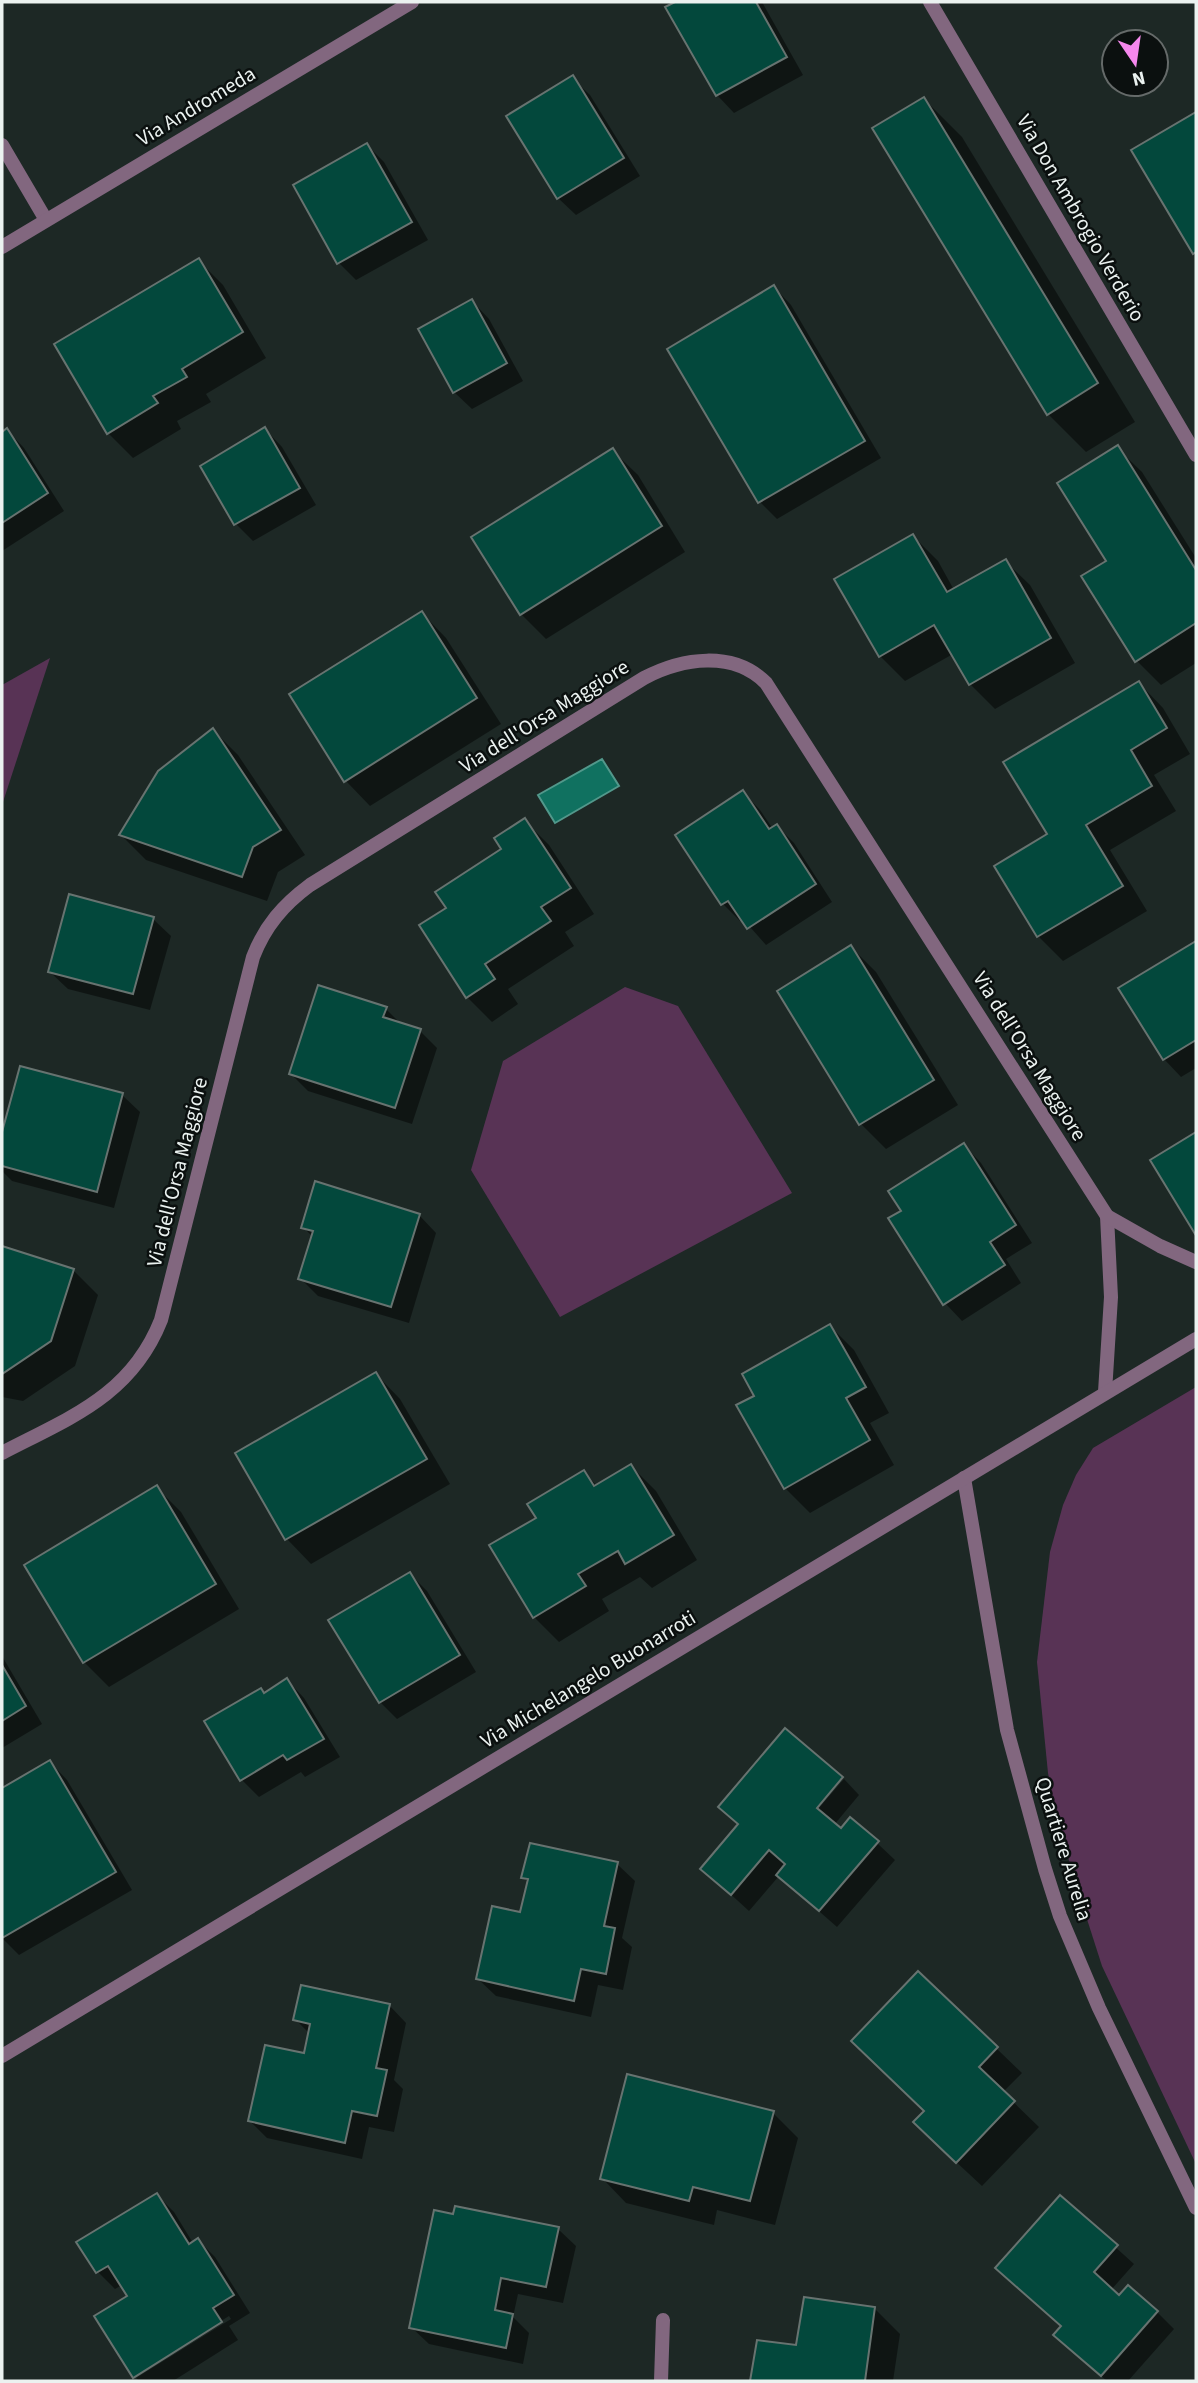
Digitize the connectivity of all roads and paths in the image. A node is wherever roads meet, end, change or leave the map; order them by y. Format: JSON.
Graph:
{"nodes":[{"id":1,"x":412,"y":2,"type":"edge"},
{"id":2,"x":930,"y":2,"type":"edge"},
{"id":3,"x":2,"y":145,"type":"edge"},
{"id":4,"x":46,"y":220,"type":"junction"},
{"id":5,"x":2,"y":247,"type":"edge"},
{"id":6,"x":1196,"y":455,"type":"edge"},
{"id":7,"x":1107,"y":1216,"type":"junction"},
{"id":8,"x":1196,"y":1262,"type":"edge"},
{"id":9,"x":1196,"y":1339,"type":"edge"},
{"id":10,"x":1105,"y":1392,"type":"junction"},
{"id":11,"x":2,"y":1453,"type":"edge"},
{"id":12,"x":964,"y":1478,"type":"junction"},
{"id":13,"x":2,"y":2056,"type":"edge"},
{"id":14,"x":1196,"y":2208,"type":"edge"},
{"id":15,"x":663,"y":2320,"type":"dead end"},
{"id":16,"x":661,"y":2381,"type":"edge"}],
"edges":[{"from":1,"to":4,"type":"street","name":"Via Andromeda"},
{"from":2,"to":6,"type":"street","name":"Via Don Ambrogio Verderio"},
{"from":3,"to":4,"type":"street"},
{"from":4,"to":5,"type":"street","name":"Via Andromeda"},
{"from":7,"to":8,"type":"street","name":"Via dell'Orsa Maggiore"},
{"from":7,"to":10,"type":"street"},
{"from":7,"to":11,"type":"street","name":"Via dell'Orsa Maggiore"},
{"from":9,"to":10,"type":"street","name":"Via Michelangelo Buonarroti"},
{"from":10,"to":12,"type":"street","name":"Via Michelangelo Buonarroti"},
{"from":12,"to":13,"type":"street","name":"Via Michelangelo Buonarroti"},
{"from":12,"to":14,"type":"street","name":"Quartiere Aurelia"},
{"from":15,"to":16,"type":"street"}]}
